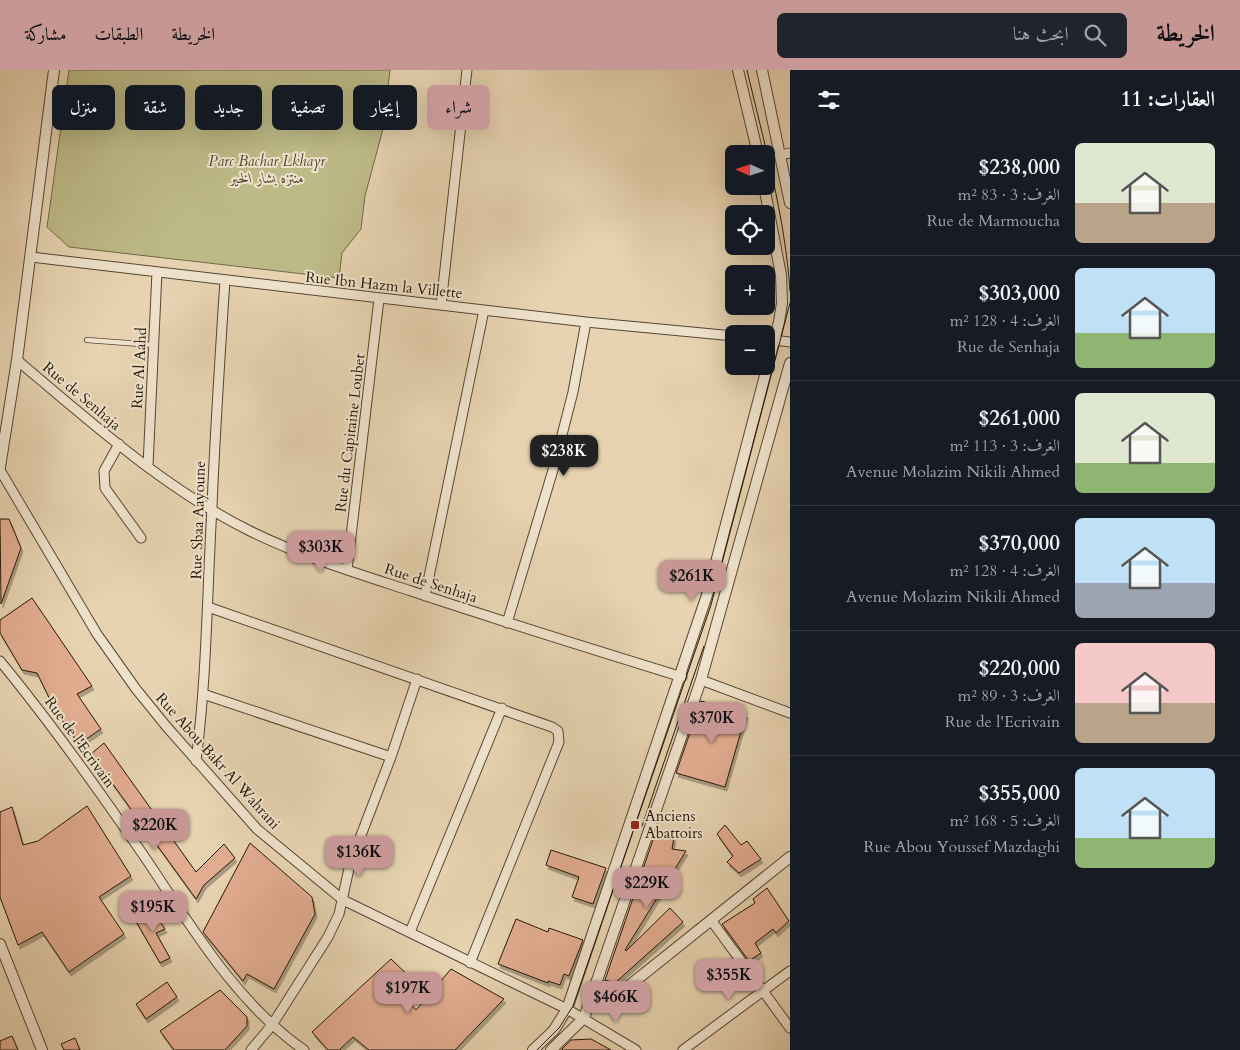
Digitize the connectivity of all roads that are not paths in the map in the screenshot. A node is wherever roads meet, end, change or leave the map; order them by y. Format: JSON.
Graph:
{"nodes":[{"id":1,"x":54,"y":70,"type":"edge"},
{"id":2,"x":467,"y":70,"type":"edge"},
{"id":3,"x":738,"y":70,"type":"edge"},
{"id":4,"x":762,"y":70,"type":"edge"},
{"id":5,"x":756,"y":145,"type":"edge"},
{"id":6,"x":785,"y":154,"type":"edge"},
{"id":7,"x":766,"y":195,"type":"edge"},
{"id":8,"x":790,"y":203,"type":"edge"},
{"id":9,"x":31,"y":257,"type":"junction"},
{"id":10,"x":157,"y":272,"type":"junction"},
{"id":11,"x":225,"y":280,"type":"junction"},
{"id":12,"x":379,"y":299,"type":"junction"},
{"id":13,"x":440,"y":305,"type":"junction"},
{"id":14,"x":484,"y":310,"type":"junction"},
{"id":15,"x":586,"y":322,"type":"junction"},
{"id":16,"x":775,"y":325,"type":"edge"},
{"id":17,"x":725,"y":335,"type":"edge"},
{"id":18,"x":87,"y":340,"type":"dead end"},
{"id":19,"x":775,"y":340,"type":"edge"},
{"id":20,"x":790,"y":342,"type":"edge"},
{"id":21,"x":154,"y":345,"type":"junction"},
{"id":22,"x":17,"y":360,"type":"junction"},
{"id":23,"x":790,"y":362,"type":"edge"},
{"id":24,"x":761,"y":375,"type":"edge"},
{"id":25,"x":120,"y":444,"type":"junction"},
{"id":26,"x":148,"y":466,"type":"junction"},
{"id":27,"x":0,"y":468,"type":"edge"},
{"id":28,"x":212,"y":508,"type":"junction"},
{"id":29,"x":141,"y":538,"type":"dead end"},
{"id":30,"x":347,"y":570,"type":"junction"},
{"id":31,"x":425,"y":596,"type":"junction"},
{"id":32,"x":208,"y":607,"type":"junction"},
{"id":33,"x":507,"y":623,"type":"junction"},
{"id":34,"x":0,"y":661,"type":"edge"},
{"id":35,"x":682,"y":677,"type":"junction"},
{"id":36,"x":417,"y":679,"type":"junction"},
{"id":37,"x":701,"y":680,"type":"junction"},
{"id":38,"x":203,"y":694,"type":"junction"},
{"id":39,"x":502,"y":708,"type":"junction"},
{"id":40,"x":790,"y":714,"type":"edge"},
{"id":41,"x":391,"y":756,"type":"junction"},
{"id":42,"x":196,"y":761,"type":"junction"},
{"id":43,"x":790,"y":857,"type":"edge"},
{"id":44,"x":343,"y":900,"type":"junction"},
{"id":45,"x":711,"y":920,"type":"junction"},
{"id":46,"x":410,"y":932,"type":"junction"},
{"id":47,"x":0,"y":944,"type":"edge"},
{"id":48,"x":470,"y":963,"type":"junction"},
{"id":49,"x":790,"y":971,"type":"edge"},
{"id":50,"x":596,"y":984,"type":"junction"},
{"id":51,"x":626,"y":989,"type":"junction"},
{"id":52,"x":762,"y":992,"type":"junction"},
{"id":53,"x":592,"y":996,"type":"junction"},
{"id":54,"x":567,"y":1009,"type":"junction"},
{"id":55,"x":584,"y":1018,"type":"junction"},
{"id":56,"x":272,"y":1025,"type":"junction"},
{"id":57,"x":790,"y":1028,"type":"edge"},
{"id":58,"x":42,"y":1050,"type":"edge"},
{"id":59,"x":251,"y":1050,"type":"edge"},
{"id":60,"x":304,"y":1050,"type":"edge"},
{"id":61,"x":533,"y":1050,"type":"edge"},
{"id":62,"x":551,"y":1050,"type":"edge"},
{"id":63,"x":636,"y":1050,"type":"edge"},
{"id":64,"x":683,"y":1050,"type":"edge"}],
"edges":[{"from":1,"to":9,"type":"street"},
{"from":2,"to":13,"type":"street"},
{"from":3,"to":5,"type":"street"},
{"from":4,"to":6,"type":"street"},
{"from":6,"to":8,"type":"street"},
{"from":7,"to":16,"type":"street"},
{"from":9,"to":10,"type":"street","name":"Rue Ibn Hazm la Villette"},
{"from":9,"to":22,"type":"street"},
{"from":10,"to":11,"type":"street","name":"Rue Ibn Hazm la Villette"},
{"from":10,"to":21,"type":"street","name":"Rue Al Aahd"},
{"from":11,"to":12,"type":"street","name":"Rue Ibn Hazm la Villette"},
{"from":11,"to":28,"type":"street","name":"Rue Sbaa Aayoune"},
{"from":12,"to":13,"type":"street","name":"Rue Ibn Hazm la Villette"},
{"from":12,"to":30,"type":"street","name":"Rue du Capitaine Loubet"},
{"from":13,"to":14,"type":"street","name":"Rue Ibn Hazm la Villette"},
{"from":14,"to":15,"type":"street","name":"Rue Ibn Hazm la Villette"},
{"from":14,"to":31,"type":"street"},
{"from":15,"to":17,"type":"street","name":"Rue Ibn Hazm la Villette"},
{"from":15,"to":33,"type":"street"},
{"from":18,"to":21,"type":"lane"},
{"from":19,"to":20,"type":"street"},
{"from":21,"to":26,"type":"street","name":"Rue Al Aahd"},
{"from":22,"to":25,"type":"street","name":"Rue de Senhaja"},
{"from":22,"to":27,"type":"street"},
{"from":23,"to":37,"type":"street"},
{"from":24,"to":35,"type":"street"},
{"from":25,"to":26,"type":"street","name":"Rue de Senhaja"},
{"from":25,"to":29,"type":"street"},
{"from":26,"to":28,"type":"street","name":"Rue de Senhaja"},
{"from":27,"to":42,"type":"street","name":"Rue Abou Bakr Al Wahrani"},
{"from":28,"to":30,"type":"street","name":"Rue de Senhaja"},
{"from":28,"to":32,"type":"street","name":"Rue Sbaa Aayoune"},
{"from":30,"to":31,"type":"street","name":"Rue de Senhaja"},
{"from":31,"to":33,"type":"street","name":"Rue de Senhaja"},
{"from":32,"to":36,"type":"street"},
{"from":32,"to":38,"type":"street","name":"Rue Sbaa Aayoune"},
{"from":33,"to":35,"type":"street","name":"Rue de Senhaja"},
{"from":34,"to":56,"type":"street","name":"Rue de l'Ecrivain"},
{"from":35,"to":54,"type":"street"},
{"from":36,"to":39,"type":"street"},
{"from":36,"to":41,"type":"street"},
{"from":37,"to":40,"type":"street"},
{"from":37,"to":50,"type":"street"},
{"from":38,"to":41,"type":"street"},
{"from":38,"to":42,"type":"street","name":"Rue Sbaa Aayoune"},
{"from":39,"to":46,"type":"street"},
{"from":39,"to":48,"type":"street"},
{"from":41,"to":44,"type":"street"},
{"from":42,"to":44,"type":"street","name":"Rue Abou Bakr Al Wahrani"},
{"from":43,"to":45,"type":"street"},
{"from":44,"to":46,"type":"street","name":"Rue Abou Bakr Al Wahrani"},
{"from":44,"to":56,"type":"street"},
{"from":45,"to":51,"type":"street"},
{"from":45,"to":52,"type":"street"},
{"from":46,"to":48,"type":"street","name":"Rue Abou Bakr Al Wahrani"},
{"from":47,"to":58,"type":"street"},
{"from":48,"to":54,"type":"street","name":"Rue Abou Bakr Al Wahrani"},
{"from":49,"to":52,"type":"street"},
{"from":50,"to":51,"type":"street"},
{"from":50,"to":53,"type":"street"},
{"from":51,"to":53,"type":"street"},
{"from":52,"to":57,"type":"street"},
{"from":52,"to":64,"type":"street"},
{"from":53,"to":55,"type":"street"},
{"from":54,"to":55,"type":"street","name":"Rue Abou Bakr Al Wahrani"},
{"from":54,"to":61,"type":"street"},
{"from":55,"to":62,"type":"street"},
{"from":55,"to":63,"type":"street","name":"Rue Abou Bakr Al Wahrani"},
{"from":56,"to":59,"type":"street"},
{"from":56,"to":60,"type":"street","name":"Rue de l'Ecrivain"}]}
